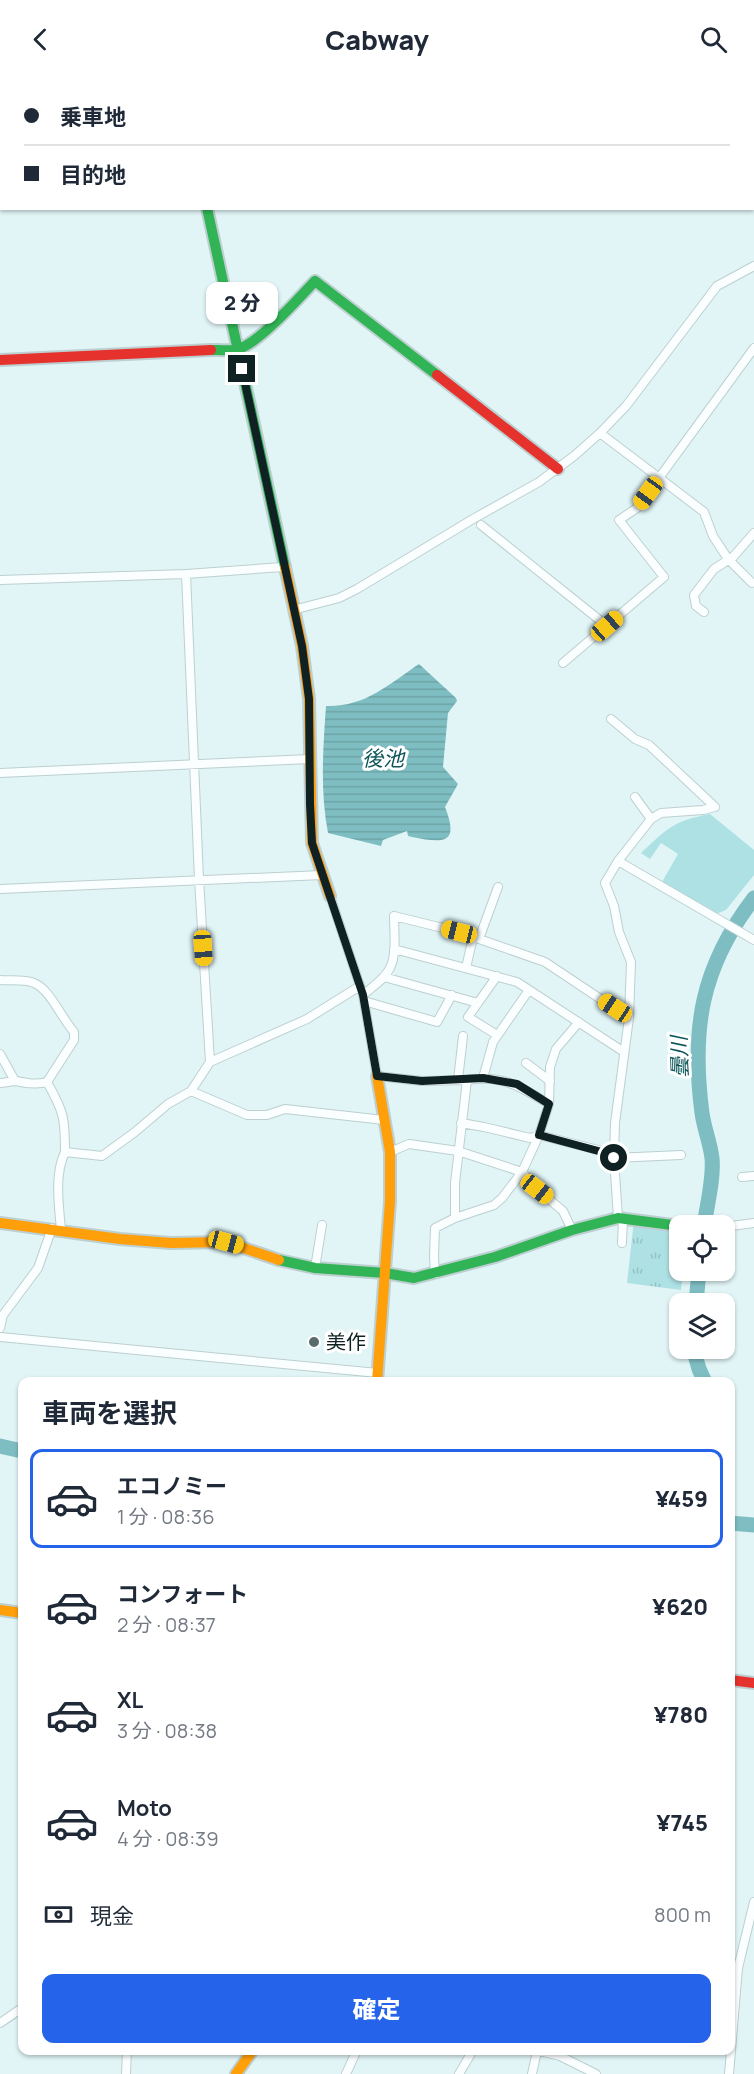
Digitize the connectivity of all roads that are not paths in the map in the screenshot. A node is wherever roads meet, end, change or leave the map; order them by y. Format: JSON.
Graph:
{"nodes":[{"id":1,"x":207,"y":210,"type":"edge"},
{"id":2,"x":754,"y":266,"type":"edge"},
{"id":3,"x":754,"y":348,"type":"edge"},
{"id":4,"x":238,"y":349,"type":"junction"},
{"id":5,"x":0,"y":360,"type":"edge"},
{"id":6,"x":600,"y":433,"type":"junction"},
{"id":7,"x":558,"y":469,"type":"junction"},
{"id":8,"x":659,"y":478,"type":"junction"},
{"id":9,"x":481,"y":525,"type":"dead end"},
{"id":10,"x":754,"y":533,"type":"edge"},
{"id":11,"x":728,"y":559,"type":"junction"},
{"id":12,"x":284,"y":567,"type":"junction"},
{"id":13,"x":186,"y":574,"type":"junction"},
{"id":14,"x":0,"y":580,"type":"edge"},
{"id":15,"x":752,"y":583,"type":"dead end"},
{"id":16,"x":293,"y":610,"type":"junction"},
{"id":17,"x":704,"y":612,"type":"dead end"},
{"id":18,"x":607,"y":626,"type":"junction"},
{"id":19,"x":563,"y":663,"type":"dead end"},
{"id":20,"x":611,"y":719,"type":"dead end"},
{"id":21,"x":310,"y":759,"type":"junction"},
{"id":22,"x":195,"y":766,"type":"junction"},
{"id":23,"x":0,"y":773,"type":"edge"},
{"id":24,"x":635,"y":797,"type":"dead end"},
{"id":25,"x":651,"y":819,"type":"junction"},
{"id":26,"x":618,"y":861,"type":"junction"},
{"id":27,"x":322,"y":875,"type":"junction"},
{"id":28,"x":199,"y":879,"type":"junction"},
{"id":29,"x":498,"y":887,"type":"dead end"},
{"id":30,"x":0,"y":889,"type":"edge"},
{"id":31,"x":330,"y":896,"type":"joint"},
{"id":32,"x":476,"y":938,"type":"junction"},
{"id":33,"x":754,"y":940,"type":"edge"},
{"id":34,"x":394,"y":949,"type":"junction"},
{"id":35,"x":465,"y":968,"type":"junction"},
{"id":36,"x":497,"y":976,"type":"junction"},
{"id":37,"x":384,"y":977,"type":"junction"},
{"id":38,"x":0,"y":980,"type":"edge"},
{"id":39,"x":360,"y":986,"type":"junction"},
{"id":40,"x":529,"y":990,"type":"junction"},
{"id":41,"x":452,"y":995,"type":"junction"},
{"id":42,"x":363,"y":998,"type":"junction"},
{"id":43,"x":478,"y":1003,"type":"junction"},
{"id":44,"x":629,"y":1018,"type":"junction"},
{"id":45,"x":579,"y":1022,"type":"junction"},
{"id":46,"x":497,"y":1035,"type":"junction"},
{"id":47,"x":464,"y":1036,"type":"dead end"},
{"id":48,"x":624,"y":1052,"type":"junction"},
{"id":49,"x":0,"y":1054,"type":"edge"},
{"id":50,"x":210,"y":1062,"type":"junction"},
{"id":51,"x":526,"y":1063,"type":"dead end"},
{"id":52,"x":377,"y":1076,"type":"junction"},
{"id":53,"x":483,"y":1078,"type":"junction"},
{"id":54,"x":463,"y":1080,"type":"junction"},
{"id":55,"x":15,"y":1081,"type":"junction"},
{"id":56,"x":550,"y":1081,"type":"junction"},
{"id":57,"x":0,"y":1083,"type":"edge"},
{"id":58,"x":47,"y":1083,"type":"junction"},
{"id":59,"x":191,"y":1091,"type":"junction"},
{"id":60,"x":549,"y":1104,"type":"junction"},
{"id":61,"x":384,"y":1120,"type":"junction"},
{"id":62,"x":461,"y":1123,"type":"junction"},
{"id":63,"x":539,"y":1135,"type":"junction"},
{"id":64,"x":458,"y":1151,"type":"junction"},
{"id":65,"x":65,"y":1152,"type":"junction"},
{"id":66,"x":390,"y":1152,"type":"junction"},
{"id":67,"x":681,"y":1155,"type":"dead end"},
{"id":68,"x":614,"y":1158,"type":"junction"},
{"id":69,"x":522,"y":1172,"type":"junction"},
{"id":70,"x":754,"y":1176,"type":"edge"},
{"id":71,"x":742,"y":1177,"type":"dead end"},
{"id":72,"x":455,"y":1218,"type":"junction"},
{"id":73,"x":621,"y":1218,"type":"junction"},
{"id":74,"x":0,"y":1223,"type":"edge"},
{"id":75,"x":754,"y":1223,"type":"edge"},
{"id":76,"x":322,"y":1225,"type":"dead end"},
{"id":77,"x":669,"y":1225,"type":"edge"},
{"id":78,"x":735,"y":1226,"type":"edge"},
{"id":79,"x":57,"y":1229,"type":"junction"},
{"id":80,"x":572,"y":1230,"type":"junction"},
{"id":81,"x":622,"y":1243,"type":"dead end"},
{"id":82,"x":315,"y":1268,"type":"junction"},
{"id":83,"x":385,"y":1273,"type":"junction"},
{"id":84,"x":435,"y":1274,"type":"junction"},
{"id":85,"x":0,"y":1328,"type":"edge"},
{"id":86,"x":0,"y":1337,"type":"edge"},
{"id":87,"x":378,"y":1377,"type":"edge"},
{"id":88,"x":0,"y":1610,"type":"edge"},
{"id":89,"x":18,"y":1612,"type":"edge"},
{"id":90,"x":735,"y":1681,"type":"edge"},
{"id":91,"x":754,"y":1683,"type":"edge"},
{"id":92,"x":754,"y":1902,"type":"edge"},
{"id":93,"x":735,"y":2003,"type":"edge"},
{"id":94,"x":18,"y":2011,"type":"edge"},
{"id":95,"x":0,"y":2023,"type":"edge"},
{"id":96,"x":127,"y":2055,"type":"edge"},
{"id":97,"x":249,"y":2055,"type":"edge"},
{"id":98,"x":355,"y":2055,"type":"edge"},
{"id":99,"x":470,"y":2055,"type":"edge"},
{"id":100,"x":535,"y":2055,"type":"edge"},
{"id":101,"x":555,"y":2055,"type":"edge"},
{"id":102,"x":731,"y":2055,"type":"edge"},
{"id":103,"x":126,"y":2074,"type":"edge"},
{"id":104,"x":236,"y":2074,"type":"edge"},
{"id":105,"x":346,"y":2074,"type":"edge"},
{"id":106,"x":459,"y":2074,"type":"edge"},
{"id":107,"x":532,"y":2074,"type":"edge"},
{"id":108,"x":596,"y":2074,"type":"edge"},
{"id":109,"x":729,"y":2074,"type":"edge"}],
"edges":[{"from":1,"to":4,"type":"street"},
{"from":2,"to":6,"type":"street"},
{"from":3,"to":8,"type":"street"},
{"from":4,"to":5,"type":"street"},
{"from":4,"to":7,"type":"street"},
{"from":4,"to":12,"type":"street"},
{"from":6,"to":7,"type":"street"},
{"from":6,"to":8,"type":"street"},
{"from":7,"to":16,"type":"street"},
{"from":8,"to":11,"type":"street"},
{"from":8,"to":18,"type":"street"},
{"from":9,"to":18,"type":"street"},
{"from":10,"to":11,"type":"street"},
{"from":11,"to":15,"type":"street"},
{"from":11,"to":17,"type":"street"},
{"from":12,"to":13,"type":"street"},
{"from":12,"to":16,"type":"street"},
{"from":13,"to":14,"type":"street"},
{"from":13,"to":22,"type":"street"},
{"from":16,"to":21,"type":"street"},
{"from":18,"to":19,"type":"street"},
{"from":20,"to":25,"type":"street"},
{"from":21,"to":22,"type":"street"},
{"from":21,"to":27,"type":"street"},
{"from":22,"to":23,"type":"street"},
{"from":22,"to":28,"type":"street"},
{"from":24,"to":25,"type":"street"},
{"from":25,"to":26,"type":"street"},
{"from":26,"to":33,"type":"street"},
{"from":26,"to":44,"type":"street"},
{"from":27,"to":28,"type":"street"},
{"from":27,"to":31,"type":"street"},
{"from":28,"to":30,"type":"street"},
{"from":28,"to":50,"type":"street"},
{"from":29,"to":32,"type":"street"},
{"from":31,"to":39,"type":"street"},
{"from":32,"to":34,"type":"street"},
{"from":32,"to":35,"type":"street"},
{"from":32,"to":44,"type":"street"},
{"from":34,"to":35,"type":"street"},
{"from":34,"to":37,"type":"street"},
{"from":35,"to":36,"type":"street"},
{"from":36,"to":40,"type":"street"},
{"from":36,"to":43,"type":"street"},
{"from":37,"to":41,"type":"street"},
{"from":37,"to":42,"type":"street"},
{"from":38,"to":58,"type":"street"},
{"from":39,"to":42,"type":"street"},
{"from":39,"to":50,"type":"street"},
{"from":40,"to":45,"type":"street"},
{"from":40,"to":46,"type":"street"},
{"from":41,"to":42,"type":"street"},
{"from":41,"to":43,"type":"street"},
{"from":42,"to":52,"type":"street"},
{"from":43,"to":46,"type":"street"},
{"from":44,"to":48,"type":"street"},
{"from":45,"to":48,"type":"street"},
{"from":45,"to":56,"type":"street"},
{"from":46,"to":53,"type":"street"},
{"from":47,"to":54,"type":"street"},
{"from":48,"to":68,"type":"street"},
{"from":49,"to":55,"type":"street"},
{"from":50,"to":59,"type":"street"},
{"from":51,"to":56,"type":"street"},
{"from":52,"to":54,"type":"street"},
{"from":52,"to":61,"type":"street"},
{"from":53,"to":54,"type":"street"},
{"from":53,"to":60,"type":"street"},
{"from":54,"to":62,"type":"street"},
{"from":55,"to":57,"type":"street"},
{"from":55,"to":58,"type":"street"},
{"from":56,"to":60,"type":"street"},
{"from":58,"to":65,"type":"street"},
{"from":59,"to":61,"type":"street"},
{"from":59,"to":65,"type":"street"},
{"from":60,"to":63,"type":"street"},
{"from":61,"to":66,"type":"street"},
{"from":62,"to":63,"type":"street"},
{"from":62,"to":64,"type":"street"},
{"from":63,"to":68,"type":"street"},
{"from":63,"to":69,"type":"street"},
{"from":64,"to":66,"type":"street"},
{"from":64,"to":69,"type":"street"},
{"from":64,"to":72,"type":"street"},
{"from":65,"to":79,"type":"street"},
{"from":66,"to":83,"type":"street"},
{"from":67,"to":68,"type":"street"},
{"from":68,"to":73,"type":"street"},
{"from":69,"to":72,"type":"street"},
{"from":69,"to":80,"type":"street"},
{"from":70,"to":71,"type":"street"},
{"from":72,"to":84,"type":"street"},
{"from":73,"to":77,"type":"street"},
{"from":73,"to":80,"type":"street"},
{"from":73,"to":81,"type":"street"},
{"from":74,"to":79,"type":"street"},
{"from":75,"to":78,"type":"street"},
{"from":76,"to":82,"type":"street"},
{"from":79,"to":82,"type":"street"},
{"from":79,"to":85,"type":"street"},
{"from":80,"to":84,"type":"street"},
{"from":82,"to":83,"type":"street"},
{"from":83,"to":84,"type":"street"},
{"from":83,"to":87,"type":"street"},
{"from":86,"to":87,"type":"street"},
{"from":88,"to":89,"type":"street"},
{"from":90,"to":91,"type":"street"},
{"from":92,"to":93,"type":"street"},
{"from":94,"to":95,"type":"street"},
{"from":96,"to":103,"type":"street"},
{"from":97,"to":104,"type":"street"},
{"from":98,"to":105,"type":"street"},
{"from":99,"to":106,"type":"street"},
{"from":100,"to":107,"type":"street"},
{"from":101,"to":108,"type":"street"},
{"from":102,"to":109,"type":"street"}]}
